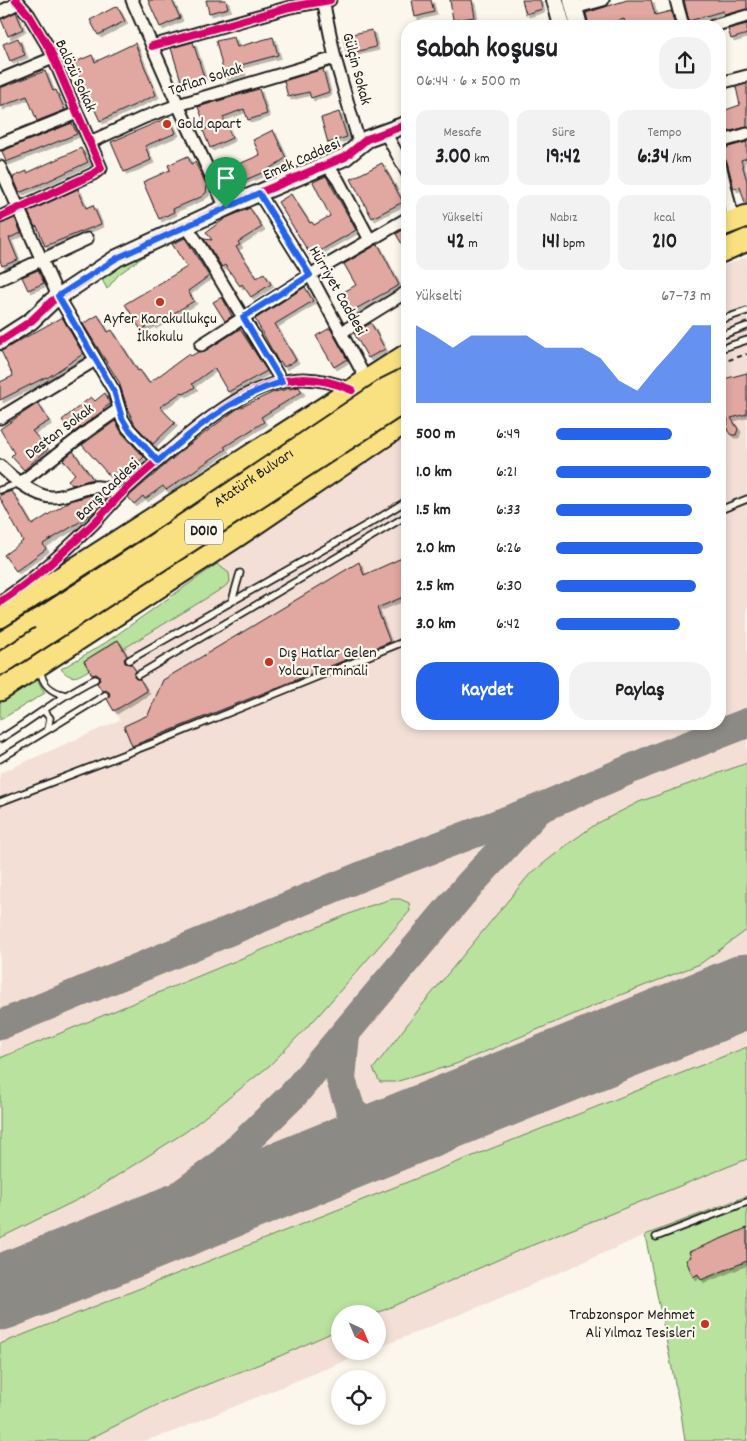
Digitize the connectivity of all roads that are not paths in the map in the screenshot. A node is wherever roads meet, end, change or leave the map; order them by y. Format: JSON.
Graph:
{"nodes":[{"id":1,"x":132,"y":0,"type":"edge"},
{"id":2,"x":325,"y":0,"type":"edge"},
{"id":3,"x":555,"y":0,"type":"edge"},
{"id":4,"x":603,"y":0,"type":"edge"},
{"id":5,"x":676,"y":0,"type":"edge"},
{"id":6,"x":17,"y":2,"type":"edge"},
{"id":7,"x":573,"y":4,"type":"edge"},
{"id":8,"x":0,"y":12,"type":"edge"},
{"id":9,"x":747,"y":16,"type":"edge"},
{"id":10,"x":560,"y":20,"type":"edge"},
{"id":11,"x":577,"y":20,"type":"edge"},
{"id":12,"x":682,"y":20,"type":"edge"},
{"id":13,"x":726,"y":22,"type":"edge"},
{"id":14,"x":152,"y":46,"type":"junction"},
{"id":15,"x":53,"y":58,"type":"junction"},
{"id":16,"x":335,"y":58,"type":"junction"},
{"id":17,"x":747,"y":76,"type":"edge"},
{"id":18,"x":0,"y":80,"type":"edge"},
{"id":19,"x":726,"y":81,"type":"edge"},
{"id":20,"x":178,"y":105,"type":"junction"},
{"id":21,"x":77,"y":113,"type":"junction"},
{"id":22,"x":401,"y":126,"type":"edge"},
{"id":23,"x":385,"y":132,"type":"junction"},
{"id":24,"x":747,"y":134,"type":"edge"},
{"id":25,"x":726,"y":140,"type":"edge"},
{"id":26,"x":90,"y":142,"type":"junction"},
{"id":27,"x":0,"y":144,"type":"edge"},
{"id":28,"x":360,"y":146,"type":"junction"},
{"id":29,"x":401,"y":161,"type":"edge"},
{"id":30,"x":326,"y":165,"type":"junction"},
{"id":31,"x":0,"y":167,"type":"edge"},
{"id":32,"x":726,"y":188,"type":"edge"},
{"id":33,"x":259,"y":193,"type":"junction"},
{"id":34,"x":226,"y":208,"type":"junction"},
{"id":35,"x":19,"y":210,"type":"junction"},
{"id":36,"x":733,"y":215,"type":"edge"},
{"id":37,"x":0,"y":217,"type":"edge"},
{"id":38,"x":401,"y":222,"type":"edge"},
{"id":39,"x":186,"y":226,"type":"junction"},
{"id":40,"x":747,"y":234,"type":"edge"},
{"id":41,"x":87,"y":239,"type":"dead end"},
{"id":42,"x":370,"y":240,"type":"junction"},
{"id":43,"x":747,"y":240,"type":"edge"},
{"id":44,"x":726,"y":241,"type":"edge"},
{"id":45,"x":726,"y":249,"type":"edge"},
{"id":46,"x":42,"y":260,"type":"junction"},
{"id":47,"x":310,"y":275,"type":"junction"},
{"id":48,"x":0,"y":279,"type":"edge"},
{"id":49,"x":401,"y":295,"type":"edge"},
{"id":50,"x":58,"y":296,"type":"junction"},
{"id":51,"x":747,"y":310,"type":"edge"},
{"id":52,"x":243,"y":317,"type":"junction"},
{"id":53,"x":726,"y":318,"type":"edge"},
{"id":54,"x":747,"y":326,"type":"edge"},
{"id":55,"x":342,"y":332,"type":"junction"},
{"id":56,"x":726,"y":334,"type":"edge"},
{"id":57,"x":747,"y":340,"type":"edge"},
{"id":58,"x":0,"y":341,"type":"edge"},
{"id":59,"x":201,"y":345,"type":"dead end"},
{"id":60,"x":726,"y":347,"type":"edge"},
{"id":61,"x":401,"y":359,"type":"edge"},
{"id":62,"x":95,"y":360,"type":"junction"},
{"id":63,"x":282,"y":382,"type":"junction"},
{"id":64,"x":401,"y":382,"type":"edge"},
{"id":65,"x":360,"y":385,"type":"junction"},
{"id":66,"x":401,"y":404,"type":"edge"},
{"id":67,"x":119,"y":409,"type":"junction"},
{"id":68,"x":0,"y":418,"type":"edge"},
{"id":69,"x":401,"y":425,"type":"edge"},
{"id":70,"x":158,"y":461,"type":"junction"},
{"id":71,"x":0,"y":466,"type":"edge"},
{"id":72,"x":20,"y":483,"type":"junction"},
{"id":73,"x":0,"y":490,"type":"edge"},
{"id":74,"x":119,"y":496,"type":"junction"},
{"id":75,"x":747,"y":499,"type":"edge"},
{"id":76,"x":401,"y":504,"type":"edge"},
{"id":77,"x":726,"y":508,"type":"edge"},
{"id":78,"x":377,"y":519,"type":"junction"},
{"id":79,"x":401,"y":519,"type":"edge"},
{"id":80,"x":384,"y":529,"type":"junction"},
{"id":81,"x":240,"y":573,"type":"dead end"},
{"id":82,"x":232,"y":601,"type":"junction"},
{"id":83,"x":0,"y":602,"type":"edge"},
{"id":84,"x":0,"y":617,"type":"edge"},
{"id":85,"x":401,"y":643,"type":"edge"},
{"id":86,"x":0,"y":644,"type":"edge"},
{"id":87,"x":129,"y":660,"type":"dead end"},
{"id":88,"x":44,"y":662,"type":"junction"},
{"id":89,"x":0,"y":664,"type":"edge"},
{"id":90,"x":138,"y":676,"type":"dead end"},
{"id":91,"x":95,"y":679,"type":"dead end"},
{"id":92,"x":0,"y":690,"type":"edge"},
{"id":93,"x":65,"y":695,"type":"junction"},
{"id":94,"x":105,"y":695,"type":"dead end"},
{"id":95,"x":44,"y":711,"type":"junction"},
{"id":96,"x":48,"y":729,"type":"junction"},
{"id":97,"x":0,"y":739,"type":"edge"},
{"id":98,"x":0,"y":760,"type":"edge"},
{"id":99,"x":0,"y":802,"type":"edge"},
{"id":100,"x":747,"y":1202,"type":"edge"},
{"id":101,"x":656,"y":1237,"type":"dead end"}],
"edges":[{"from":1,"to":14,"type":"street"},
{"from":2,"to":14,"type":"street"},
{"from":2,"to":16,"type":"street","name":"Gülçin Sokak"},
{"from":3,"to":10,"type":"street"},
{"from":4,"to":7,"type":"street"},
{"from":5,"to":12,"type":"street"},
{"from":6,"to":8,"type":"street"},
{"from":6,"to":15,"type":"street","name":"Balözü Sokak"},
{"from":7,"to":11,"type":"street"},
{"from":9,"to":13,"type":"street"},
{"from":14,"to":20,"type":"street"},
{"from":15,"to":18,"type":"street"},
{"from":15,"to":21,"type":"street","name":"Balözü Sokak"},
{"from":16,"to":20,"type":"street","name":"Taflan Sokak"},
{"from":16,"to":28,"type":"street","name":"Gülçin Sokak"},
{"from":17,"to":19,"type":"street"},
{"from":20,"to":26,"type":"street","name":"Taflan Sokak"},
{"from":20,"to":34,"type":"street"},
{"from":21,"to":26,"type":"street","name":"Balözü Sokak"},
{"from":21,"to":27,"type":"street"},
{"from":22,"to":23,"type":"street","name":"Emek Caddesi"},
{"from":23,"to":28,"type":"street","name":"Emek Caddesi"},
{"from":23,"to":29,"type":"street"},
{"from":24,"to":25,"type":"street"},
{"from":26,"to":35,"type":"street","name":"Balözü Sokak"},
{"from":28,"to":30,"type":"street","name":"Emek Caddesi"},
{"from":30,"to":33,"type":"street","name":"Emek Caddesi"},
{"from":30,"to":42,"type":"street"},
{"from":31,"to":35,"type":"street"},
{"from":32,"to":36,"type":"street"},
{"from":33,"to":34,"type":"street","name":"Emek Caddesi"},
{"from":33,"to":47,"type":"street","name":"Hürriyet Caddesi"},
{"from":34,"to":39,"type":"street","name":"Emek Caddesi"},
{"from":35,"to":37,"type":"street"},
{"from":35,"to":46,"type":"street"},
{"from":38,"to":42,"type":"street"},
{"from":39,"to":50,"type":"street","name":"Emek Caddesi"},
{"from":39,"to":52,"type":"street"},
{"from":40,"to":44,"type":"highway"},
{"from":41,"to":46,"type":"street"},
{"from":42,"to":47,"type":"street"},
{"from":43,"to":45,"type":"highway"},
{"from":46,"to":48,"type":"street"},
{"from":46,"to":50,"type":"street"},
{"from":47,"to":52,"type":"street"},
{"from":47,"to":55,"type":"street","name":"Hürriyet Caddesi"},
{"from":49,"to":55,"type":"street"},
{"from":50,"to":58,"type":"street","name":"Emek Caddesi"},
{"from":50,"to":62,"type":"street"},
{"from":51,"to":53,"type":"lane"},
{"from":52,"to":59,"type":"street"},
{"from":52,"to":63,"type":"street"},
{"from":54,"to":56,"type":"lane"},
{"from":55,"to":65,"type":"street","name":"Hürriyet Caddesi"},
{"from":57,"to":60,"type":"lane"},
{"from":61,"to":65,"type":"highway"},
{"from":62,"to":67,"type":"street"},
{"from":62,"to":68,"type":"street"},
{"from":63,"to":65,"type":"street","name":"Barış Caddesi"},
{"from":63,"to":70,"type":"street","name":"Barış Caddesi"},
{"from":64,"to":86,"type":"highway","name":"Atatürk Bulvarı","number":"D010","bridge":true},
{"from":65,"to":84,"type":"highway"},
{"from":66,"to":89,"type":"highway","name":"Atatürk Bulvarı","number":"D010","bridge":true},
{"from":67,"to":70,"type":"street"},
{"from":67,"to":72,"type":"street","name":"Destan Sokak"},
{"from":69,"to":88,"type":"highway"},
{"from":70,"to":74,"type":"street","name":"Barış Caddesi"},
{"from":71,"to":72,"type":"street"},
{"from":72,"to":73,"type":"lane"},
{"from":72,"to":74,"type":"street"},
{"from":74,"to":83,"type":"street","name":"Barış Caddesi"},
{"from":75,"to":77,"type":"lane"},
{"from":76,"to":78,"type":"lane"},
{"from":78,"to":80,"type":"lane"},
{"from":78,"to":82,"type":"lane"},
{"from":79,"to":80,"type":"lane"},
{"from":80,"to":90,"type":"lane"},
{"from":81,"to":82,"type":"lane"},
{"from":82,"to":87,"type":"lane"},
{"from":85,"to":99,"type":"lane"},
{"from":88,"to":92,"type":"highway"},
{"from":88,"to":93,"type":"lane"},
{"from":91,"to":93,"type":"lane"},
{"from":93,"to":95,"type":"lane"},
{"from":94,"to":96,"type":"lane"},
{"from":95,"to":96,"type":"lane"},
{"from":95,"to":97,"type":"lane"},
{"from":96,"to":98,"type":"lane"},
{"from":100,"to":101,"type":"lane"}]}
